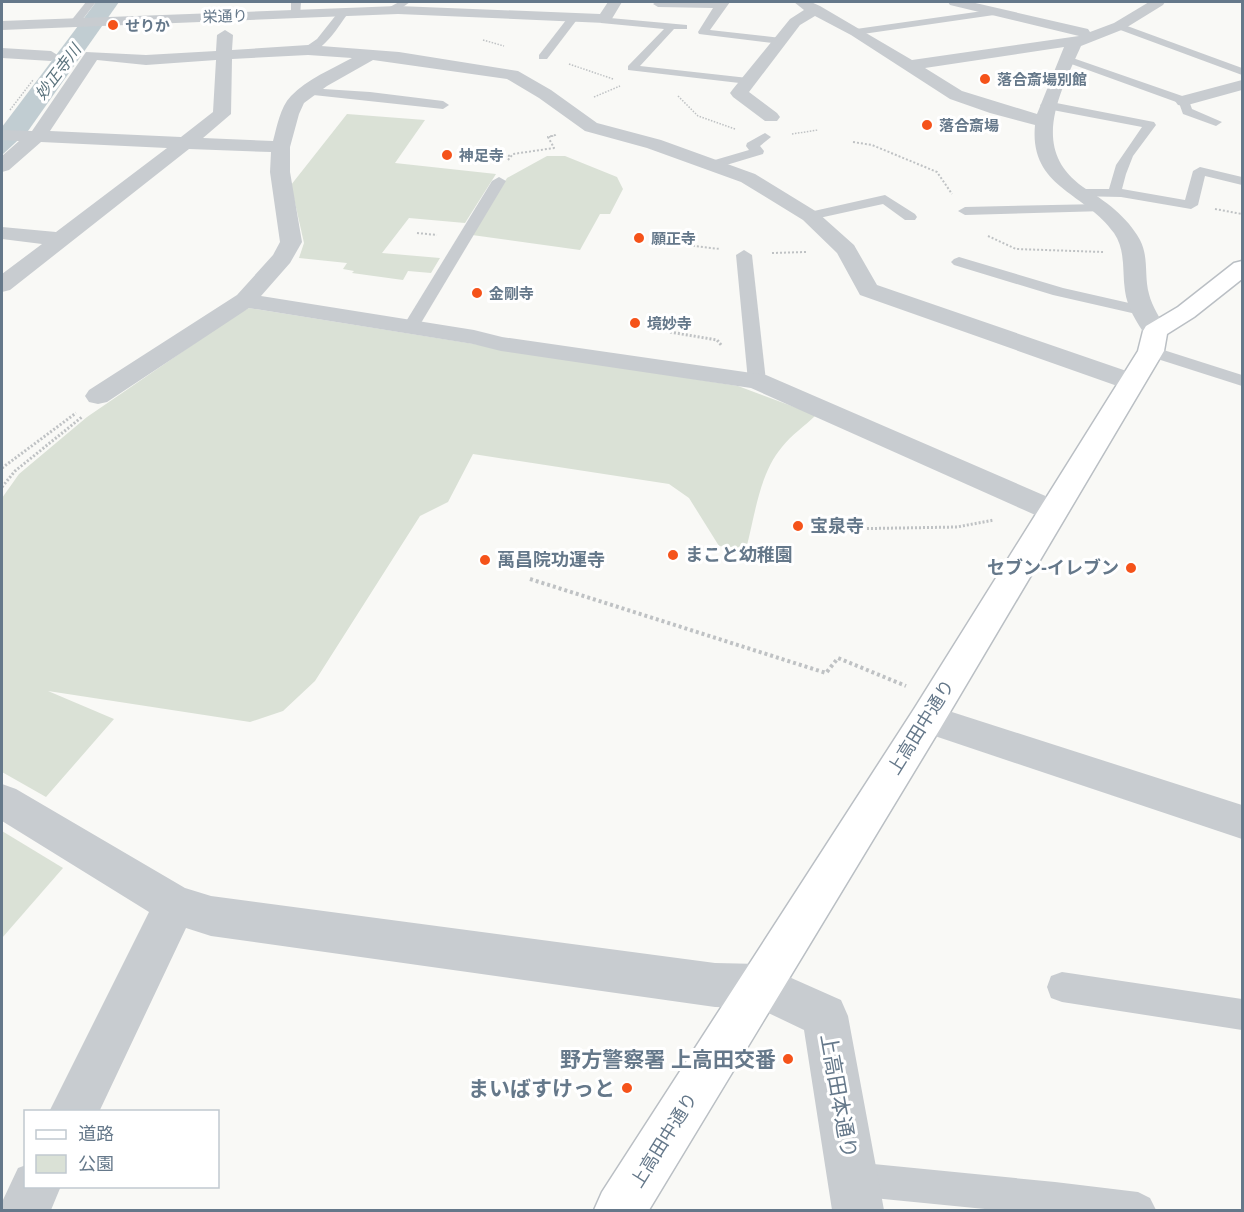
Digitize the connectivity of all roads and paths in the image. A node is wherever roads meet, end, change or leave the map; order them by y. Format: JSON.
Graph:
{"nodes":[{"id":1,"x":91,"y":2,"type":"edge"},
{"id":2,"x":615,"y":2,"type":"edge"},
{"id":3,"x":955,"y":2,"type":"edge"},
{"id":4,"x":1158,"y":2,"type":"edge"},
{"id":5,"x":722,"y":3,"type":"edge"},
{"id":6,"x":658,"y":4,"type":"dead end"},
{"id":7,"x":808,"y":5,"type":"edge"},
{"id":8,"x":398,"y":6,"type":"edge"},
{"id":9,"x":990,"y":7,"type":"edge"},
{"id":10,"x":296,"y":8,"type":"edge"},
{"id":11,"x":229,"y":9,"type":"edge"},
{"id":12,"x":346,"y":13,"type":"edge"},
{"id":13,"x":574,"y":17,"type":"junction"},
{"id":14,"x":605,"y":19,"type":"junction"},
{"id":15,"x":72,"y":22,"type":"junction"},
{"id":16,"x":2,"y":26,"type":"edge"},
{"id":17,"x":672,"y":26,"type":"junction"},
{"id":18,"x":1119,"y":26,"type":"junction"},
{"id":19,"x":705,"y":28,"type":"junction"},
{"id":20,"x":856,"y":32,"type":"junction"},
{"id":21,"x":474,"y":38,"type":"dead end"},
{"id":22,"x":1089,"y":38,"type":"junction"},
{"id":23,"x":782,"y":41,"type":"junction"},
{"id":24,"x":308,"y":50,"type":"junction"},
{"id":25,"x":2,"y":53,"type":"edge"},
{"id":26,"x":51,"y":56,"type":"dead end"},
{"id":27,"x":224,"y":56,"type":"junction"},
{"id":28,"x":368,"y":56,"type":"junction"},
{"id":29,"x":543,"y":57,"type":"junction"},
{"id":30,"x":1067,"y":59,"type":"junction"},
{"id":31,"x":908,"y":66,"type":"junction"},
{"id":32,"x":1242,"y":72,"type":"edge"},
{"id":33,"x":617,"y":80,"type":"dead end"},
{"id":34,"x":748,"y":81,"type":"junction"},
{"id":35,"x":1242,"y":85,"type":"edge"},
{"id":36,"x":308,"y":92,"type":"junction"},
{"id":37,"x":669,"y":92,"type":"dead end"},
{"id":38,"x":1184,"y":101,"type":"junction"},
{"id":39,"x":443,"y":105,"type":"dead end"},
{"id":40,"x":1044,"y":113,"type":"junction"},
{"id":41,"x":771,"y":117,"type":"dead end"},
{"id":42,"x":1216,"y":122,"type":"dead end"},
{"id":43,"x":818,"y":130,"type":"dead end"},
{"id":44,"x":2,"y":135,"type":"edge"},
{"id":45,"x":34,"y":135,"type":"junction"},
{"id":46,"x":765,"y":137,"type":"junction"},
{"id":47,"x":187,"y":142,"type":"junction"},
{"id":48,"x":281,"y":147,"type":"junction"},
{"id":49,"x":554,"y":148,"type":"dead end"},
{"id":50,"x":468,"y":153,"type":"dead end"},
{"id":51,"x":512,"y":156,"type":"junction"},
{"id":52,"x":713,"y":165,"type":"junction"},
{"id":53,"x":2,"y":166,"type":"edge"},
{"id":54,"x":499,"y":181,"type":"joint"},
{"id":55,"x":1242,"y":181,"type":"edge"},
{"id":56,"x":1082,"y":193,"type":"junction"},
{"id":57,"x":1115,"y":193,"type":"junction"},
{"id":58,"x":1100,"y":208,"type":"junction"},
{"id":59,"x":965,"y":211,"type":"dead end"},
{"id":60,"x":810,"y":216,"type":"junction"},
{"id":61,"x":910,"y":217,"type":"dead end"},
{"id":62,"x":2,"y":233,"type":"edge"},
{"id":63,"x":60,"y":239,"type":"junction"},
{"id":64,"x":676,"y":244,"type":"dead end"},
{"id":65,"x":846,"y":250,"type":"junction"},
{"id":66,"x":744,"y":255,"type":"junction"},
{"id":67,"x":959,"y":262,"type":"dead end"},
{"id":68,"x":1239,"y":272,"type":"edge"},
{"id":69,"x":2,"y":285,"type":"edge"},
{"id":70,"x":245,"y":300,"type":"junction"},
{"id":71,"x":410,"y":328,"type":"junction"},
{"id":72,"x":1150,"y":331,"type":"junction"},
{"id":73,"x":670,"y":332,"type":"dead end"},
{"id":74,"x":720,"y":352,"type":"dead end"},
{"id":75,"x":757,"y":381,"type":"junction"},
{"id":76,"x":1242,"y":381,"type":"edge"},
{"id":77,"x":1132,"y":382,"type":"junction"},
{"id":78,"x":98,"y":396,"type":"junction"},
{"id":79,"x":2,"y":468,"type":"edge"},
{"id":80,"x":2,"y":487,"type":"edge"},
{"id":81,"x":1053,"y":511,"type":"junction"},
{"id":82,"x":999,"y":519,"type":"dead end"},
{"id":83,"x":843,"y":529,"type":"dead end"},
{"id":84,"x":530,"y":579,"type":"dead end"},
{"id":85,"x":922,"y":705,"type":"junction"},
{"id":86,"x":2,"y":801,"type":"edge"},
{"id":87,"x":1242,"y":822,"type":"edge"},
{"id":88,"x":175,"y":905,"type":"junction"},
{"id":89,"x":760,"y":986,"type":"junction"},
{"id":90,"x":1062,"y":987,"type":"dead end"},
{"id":91,"x":1242,"y":1015,"type":"edge"},
{"id":92,"x":74,"y":1110,"type":"edge"},
{"id":93,"x":35,"y":1188,"type":"edge"},
{"id":94,"x":856,"y":1195,"type":"edge"},
{"id":95,"x":24,"y":1210,"type":"edge"},
{"id":96,"x":620,"y":1210,"type":"edge"},
{"id":97,"x":1138,"y":1210,"type":"edge"}],
"edges":[{"from":1,"to":15,"type":"lane"},
{"from":2,"to":14,"type":"street"},
{"from":3,"to":9,"type":"street"},
{"from":4,"to":18,"type":"street"},
{"from":5,"to":6,"type":"lane"},
{"from":5,"to":19,"type":"lane"},
{"from":7,"to":20,"type":"street"},
{"from":7,"to":23,"type":"street"},
{"from":8,"to":12,"type":"street","name":"栄通り"},
{"from":8,"to":13,"type":"street","name":"栄通り"},
{"from":9,"to":20,"type":"lane"},
{"from":9,"to":22,"type":"street"},
{"from":10,"to":11,"type":"street","name":"栄通り"},
{"from":10,"to":12,"type":"street","name":"栄通り"},
{"from":11,"to":15,"type":"street","name":"栄通り"},
{"from":11,"to":27,"type":"street"},
{"from":12,"to":24,"type":"lane"},
{"from":13,"to":14,"type":"street","name":"栄通り"},
{"from":13,"to":29,"type":"lane"},
{"from":14,"to":17,"type":"lane"},
{"from":15,"to":16,"type":"street","name":"栄通り"},
{"from":17,"to":19,"type":"lane"},
{"from":17,"to":34,"type":"lane"},
{"from":18,"to":22,"type":"street"},
{"from":18,"to":32,"type":"lane"},
{"from":19,"to":23,"type":"lane"},
{"from":20,"to":31,"type":"street"},
{"from":21,"to":29,"type":"path"},
{"from":22,"to":30,"type":"street"},
{"from":22,"to":31,"type":"street"},
{"from":23,"to":34,"type":"street"},
{"from":24,"to":27,"type":"street"},
{"from":24,"to":28,"type":"street"},
{"from":25,"to":26,"type":"street"},
{"from":27,"to":45,"type":"street"},
{"from":27,"to":47,"type":"street"},
{"from":28,"to":36,"type":"street"},
{"from":28,"to":52,"type":"street"},
{"from":29,"to":33,"type":"path"},
{"from":30,"to":38,"type":"lane"},
{"from":30,"to":40,"type":"street"},
{"from":31,"to":40,"type":"street"},
{"from":34,"to":41,"type":"street"},
{"from":35,"to":38,"type":"street"},
{"from":36,"to":39,"type":"lane"},
{"from":36,"to":48,"type":"street"},
{"from":37,"to":46,"type":"path"},
{"from":38,"to":42,"type":"lane"},
{"from":40,"to":56,"type":"street"},
{"from":40,"to":57,"type":"lane"},
{"from":43,"to":46,"type":"path"},
{"from":44,"to":45,"type":"street"},
{"from":45,"to":47,"type":"street"},
{"from":45,"to":53,"type":"street"},
{"from":46,"to":52,"type":"lane"},
{"from":47,"to":48,"type":"street"},
{"from":47,"to":63,"type":"street"},
{"from":48,"to":70,"type":"street"},
{"from":49,"to":51,"type":"path"},
{"from":50,"to":51,"type":"path"},
{"from":51,"to":54,"type":"path"},
{"from":52,"to":60,"type":"street"},
{"from":54,"to":71,"type":"lane"},
{"from":55,"to":57,"type":"lane"},
{"from":56,"to":57,"type":"lane"},
{"from":56,"to":58,"type":"street"},
{"from":58,"to":59,"type":"lane"},
{"from":58,"to":72,"type":"street"},
{"from":60,"to":61,"type":"lane"},
{"from":60,"to":65,"type":"street"},
{"from":62,"to":63,"type":"street"},
{"from":63,"to":69,"type":"street"},
{"from":64,"to":66,"type":"path"},
{"from":65,"to":66,"type":"path"},
{"from":65,"to":77,"type":"street"},
{"from":66,"to":75,"type":"lane"},
{"from":67,"to":72,"type":"lane"},
{"from":68,"to":72,"type":"street","name":"上高田中通り"},
{"from":70,"to":71,"type":"street"},
{"from":70,"to":78,"type":"street"},
{"from":71,"to":75,"type":"street"},
{"from":72,"to":76,"type":"lane"},
{"from":72,"to":77,"type":"street","name":"上高田中通り"},
{"from":73,"to":74,"type":"path"},
{"from":75,"to":81,"type":"street"},
{"from":77,"to":81,"type":"street","name":"上高田中通り"},
{"from":78,"to":79,"type":"path"},
{"from":78,"to":80,"type":"path"},
{"from":81,"to":85,"type":"street","name":"上高田中通り"},
{"from":82,"to":83,"type":"path"},
{"from":84,"to":85,"type":"path"},
{"from":85,"to":87,"type":"street"},
{"from":85,"to":89,"type":"street","name":"上高田中通り"},
{"from":86,"to":88,"type":"street"},
{"from":88,"to":89,"type":"street"},
{"from":88,"to":92,"type":"street"},
{"from":89,"to":94,"type":"street","name":"上高田本通り"},
{"from":89,"to":96,"type":"street","name":"上高田中通り"},
{"from":90,"to":91,"type":"lane"},
{"from":93,"to":95,"type":"street"},
{"from":94,"to":97,"type":"lane"}]}
